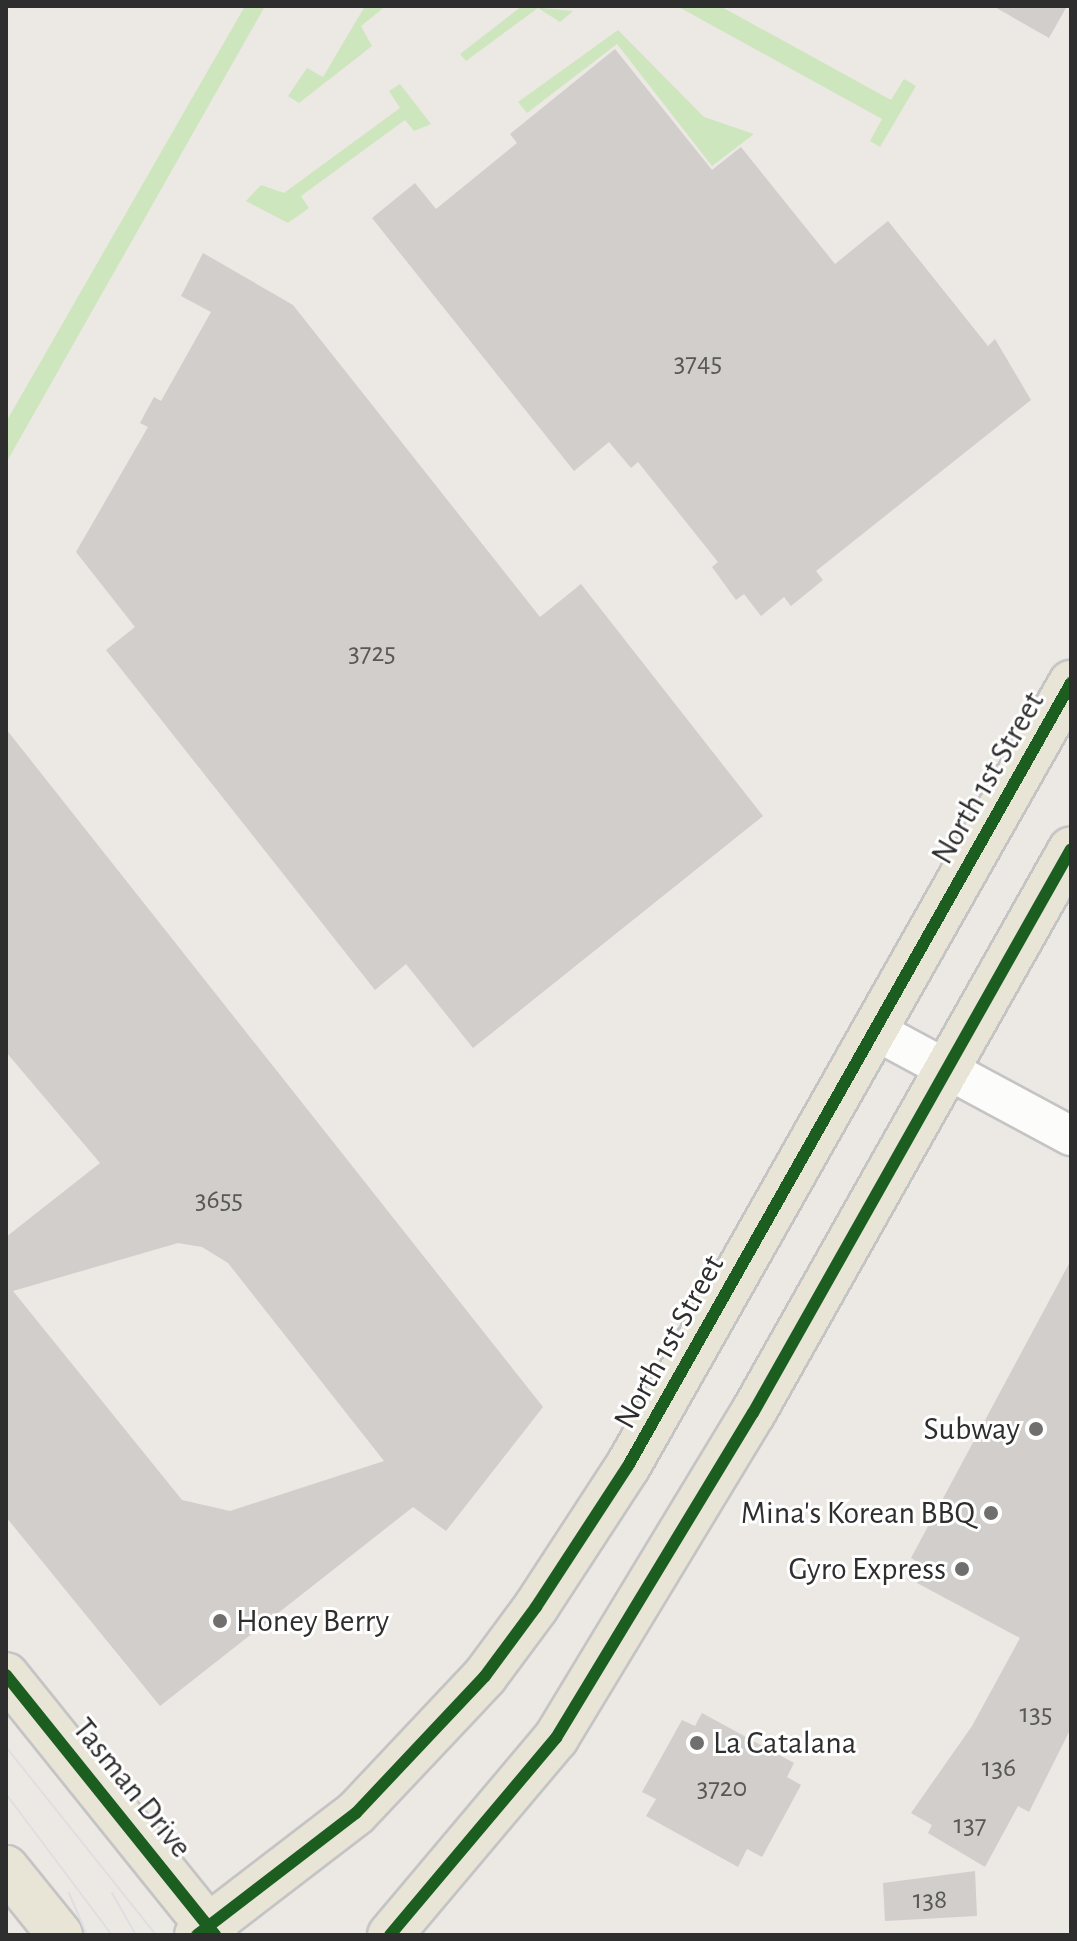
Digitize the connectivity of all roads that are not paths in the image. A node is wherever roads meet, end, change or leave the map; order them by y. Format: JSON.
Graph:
{"nodes":[{"id":1,"x":1071,"y":683,"type":"edge"},
{"id":2,"x":1071,"y":849,"type":"edge"},
{"id":3,"x":874,"y":1030,"type":"junction"},
{"id":4,"x":947,"y":1068,"type":"junction"},
{"id":5,"x":1071,"y":1136,"type":"edge"},
{"id":6,"x":6,"y":1675,"type":"edge"},
{"id":7,"x":6,"y":1868,"type":"edge"},
{"id":8,"x":207,"y":1932,"type":"edge"},
{"id":9,"x":60,"y":1935,"type":"edge"},
{"id":10,"x":390,"y":1935,"type":"edge"}],
"edges":[{"from":1,"to":3,"type":"main road","name":"North 1st Street"},
{"from":2,"to":4,"type":"main road"},
{"from":3,"to":4,"type":"street"},
{"from":3,"to":8,"type":"main road","name":"North 1st Street"},
{"from":4,"to":5,"type":"street"},
{"from":4,"to":10,"type":"main road"},
{"from":6,"to":8,"type":"main road","name":"Tasman Drive"},
{"from":7,"to":9,"type":"main road"}]}
